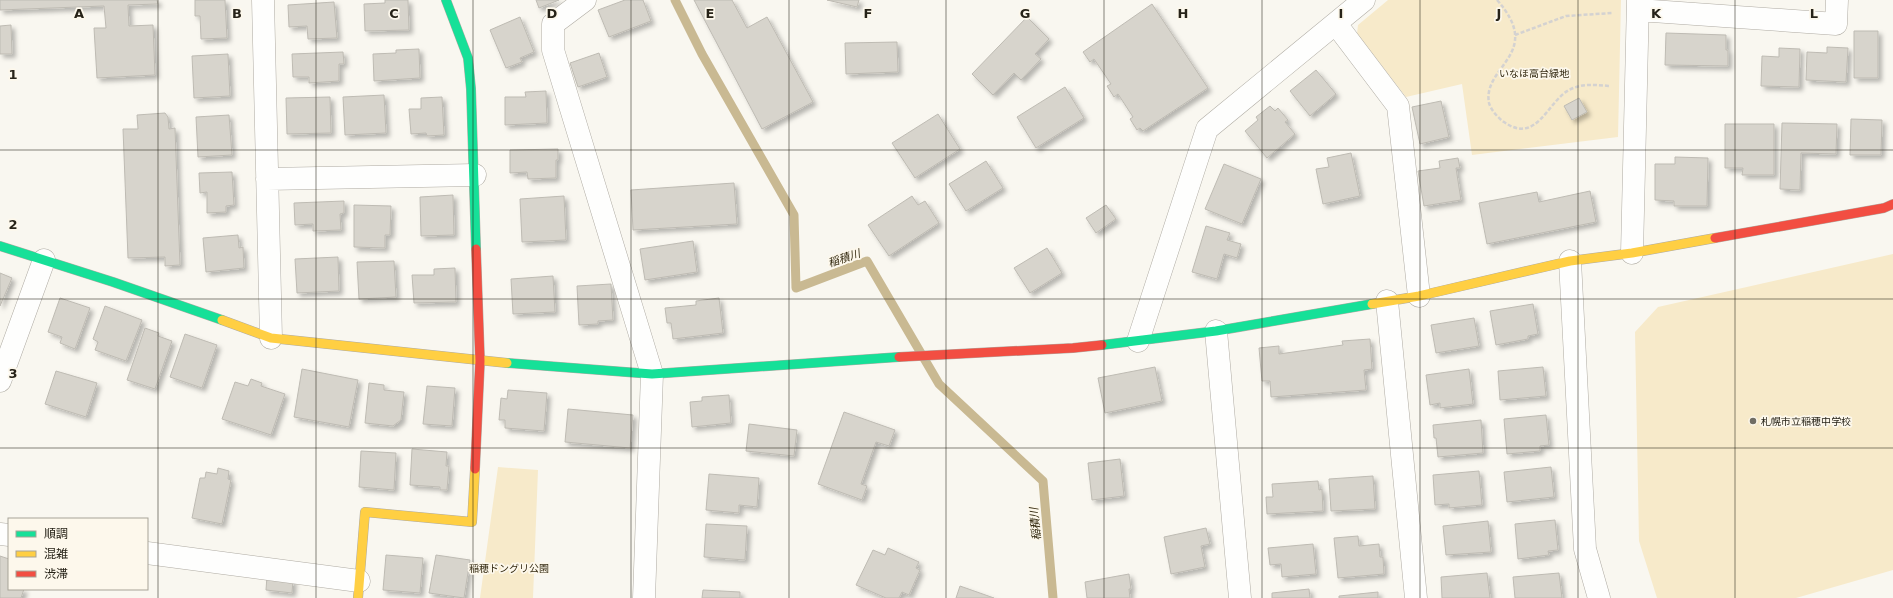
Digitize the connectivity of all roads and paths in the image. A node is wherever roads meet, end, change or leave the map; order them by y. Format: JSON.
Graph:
{"nodes":[{"id":1,"x":262,"y":0,"type":"edge"},
{"id":2,"x":446,"y":0,"type":"edge"},
{"id":3,"x":585,"y":0,"type":"edge"},
{"id":4,"x":1364,"y":0,"type":"edge"},
{"id":5,"x":1497,"y":0,"type":"edge"},
{"id":6,"x":1837,"y":0,"type":"edge"},
{"id":7,"x":1638,"y":5,"type":"edge"},
{"id":8,"x":1615,"y":13,"type":"dead end"},
{"id":9,"x":1336,"y":24,"type":"junction"},
{"id":10,"x":1515,"y":35,"type":"junction"},
{"id":11,"x":1611,"y":86,"type":"dead end"},
{"id":12,"x":475,"y":175,"type":"junction"},
{"id":13,"x":267,"y":179,"type":"junction"},
{"id":14,"x":1893,"y":204,"type":"edge"},
{"id":15,"x":0,"y":246,"type":"edge"},
{"id":16,"x":1632,"y":253,"type":"junction"},
{"id":17,"x":44,"y":260,"type":"junction"},
{"id":18,"x":1570,"y":262,"type":"junction"},
{"id":19,"x":1419,"y":296,"type":"junction"},
{"id":20,"x":1387,"y":301,"type":"junction"},
{"id":21,"x":1216,"y":331,"type":"junction"},
{"id":22,"x":271,"y":338,"type":"junction"},
{"id":23,"x":1138,"y":341,"type":"junction"},
{"id":24,"x":480,"y":360,"type":"junction"},
{"id":25,"x":652,"y":374,"type":"junction"},
{"id":26,"x":0,"y":381,"type":"edge"},
{"id":27,"x":148,"y":553,"type":"edge"},
{"id":28,"x":358,"y":589,"type":"edge"},
{"id":29,"x":644,"y":598,"type":"edge"},
{"id":30,"x":1240,"y":598,"type":"edge"},
{"id":31,"x":1416,"y":598,"type":"edge"},
{"id":32,"x":1599,"y":598,"type":"edge"}],
"edges":[{"from":1,"to":13,"type":"street"},
{"from":2,"to":12,"type":"street"},
{"from":3,"to":25,"type":"street"},
{"from":4,"to":9,"type":"street"},
{"from":5,"to":10,"type":"path"},
{"from":6,"to":7,"type":"street"},
{"from":7,"to":16,"type":"street"},
{"from":8,"to":10,"type":"path"},
{"from":9,"to":19,"type":"street"},
{"from":9,"to":23,"type":"street"},
{"from":10,"to":11,"type":"path"},
{"from":12,"to":13,"type":"street"},
{"from":12,"to":24,"type":"street"},
{"from":13,"to":22,"type":"street"},
{"from":14,"to":16,"type":"street"},
{"from":15,"to":17,"type":"street"},
{"from":16,"to":18,"type":"street"},
{"from":17,"to":22,"type":"street"},
{"from":17,"to":26,"type":"street"},
{"from":18,"to":19,"type":"street"},
{"from":18,"to":32,"type":"street"},
{"from":19,"to":20,"type":"street"},
{"from":20,"to":21,"type":"street"},
{"from":20,"to":31,"type":"street"},
{"from":21,"to":23,"type":"street"},
{"from":21,"to":30,"type":"street"},
{"from":22,"to":24,"type":"street"},
{"from":23,"to":25,"type":"street"},
{"from":24,"to":25,"type":"street"},
{"from":24,"to":28,"type":"street"},
{"from":25,"to":29,"type":"street"},
{"from":27,"to":28,"type":"street"}]}
